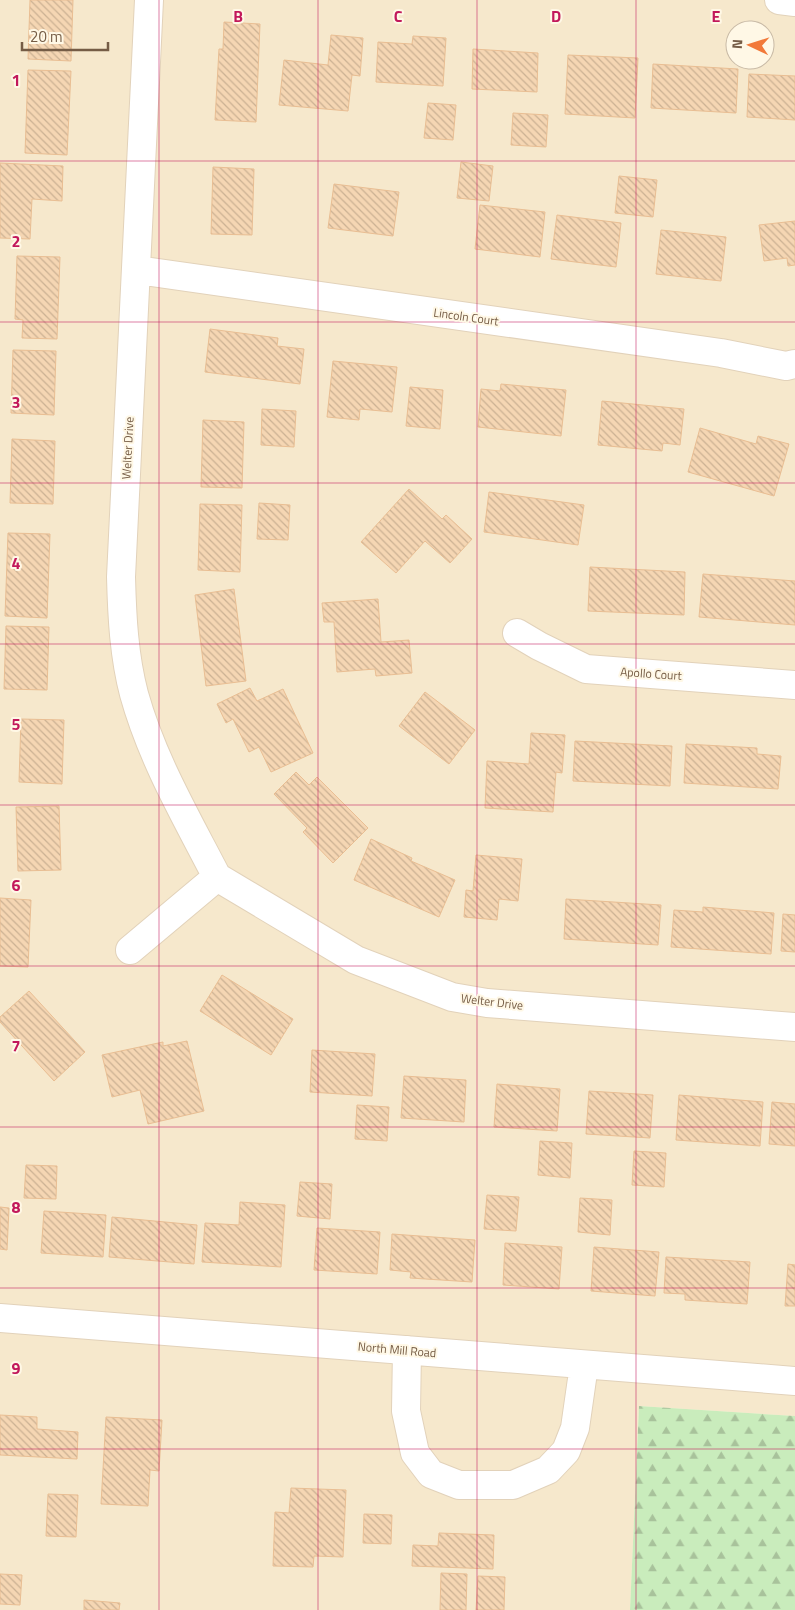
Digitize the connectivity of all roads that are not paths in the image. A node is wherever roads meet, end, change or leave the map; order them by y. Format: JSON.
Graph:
{"nodes":[{"id":1,"x":149,"y":0,"type":"edge"},
{"id":2,"x":779,"y":0,"type":"edge"},
{"id":3,"x":795,"y":2,"type":"edge"},
{"id":4,"x":137,"y":270,"type":"junction"},
{"id":5,"x":795,"y":364,"type":"edge"},
{"id":6,"x":517,"y":633,"type":"dead end"},
{"id":7,"x":795,"y":686,"type":"edge"},
{"id":8,"x":217,"y":877,"type":"junction"},
{"id":9,"x":130,"y":950,"type":"dead end"},
{"id":10,"x":795,"y":1027,"type":"edge"},
{"id":11,"x":0,"y":1318,"type":"edge"},
{"id":12,"x":407,"y":1350,"type":"junction"},
{"id":13,"x":584,"y":1365,"type":"junction"},
{"id":14,"x":795,"y":1381,"type":"edge"}],
"edges":[{"from":1,"to":4,"type":"street","name":"Welter Drive"},
{"from":2,"to":3,"type":"street"},
{"from":4,"to":5,"type":"street","name":"Lincoln Court"},
{"from":4,"to":8,"type":"street","name":"Welter Drive"},
{"from":6,"to":7,"type":"street","name":"Apollo Court"},
{"from":8,"to":9,"type":"street"},
{"from":8,"to":10,"type":"street","name":"Welter Drive"},
{"from":11,"to":12,"type":"street","name":"North Mill Road"},
{"from":12,"to":13,"type":"street","name":"North Mill Road"},
{"from":12,"to":13,"type":"street"},
{"from":13,"to":14,"type":"street","name":"North Mill Road"}]}
